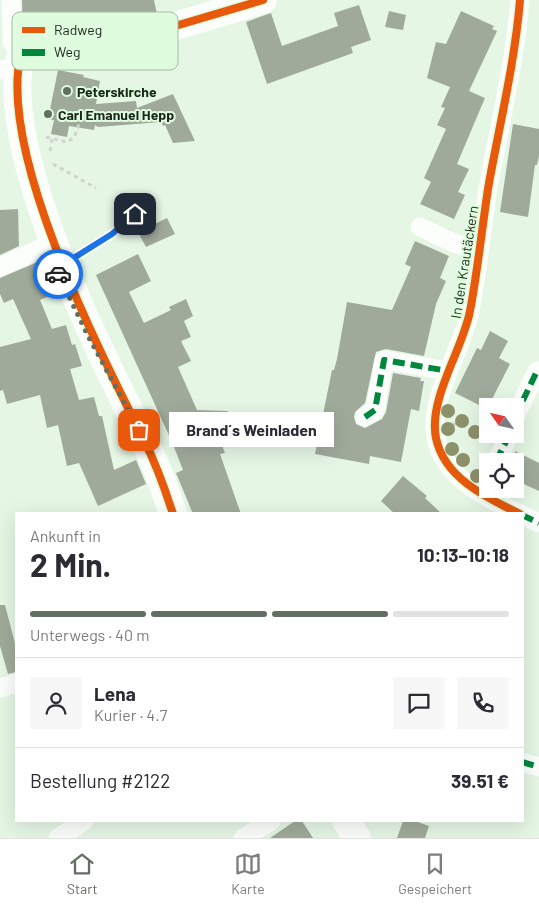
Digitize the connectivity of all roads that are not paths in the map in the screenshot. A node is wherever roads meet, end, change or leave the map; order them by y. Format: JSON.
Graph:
{"nodes":[{"id":1,"x":11,"y":0,"type":"edge"},
{"id":2,"x":263,"y":0,"type":"edge"},
{"id":3,"x":520,"y":0,"type":"edge"},
{"id":4,"x":178,"y":25,"type":"edge"},
{"id":5,"x":12,"y":42,"type":"edge"},
{"id":6,"x":13,"y":70,"type":"edge"},
{"id":7,"x":135,"y":214,"type":"dead end"},
{"id":8,"x":420,"y":227,"type":"dead end"},
{"id":9,"x":479,"y":250,"type":"junction"},
{"id":10,"x":51,"y":257,"type":"junction"},
{"id":11,"x":0,"y":267,"type":"edge"},
{"id":12,"x":538,"y":371,"type":"dead end"},
{"id":13,"x":448,"y":372,"type":"junction"},
{"id":14,"x":524,"y":399,"type":"edge"},
{"id":15,"x":365,"y":417,"type":"dead end"},
{"id":16,"x":479,"y":483,"type":"edge"},
{"id":17,"x":500,"y":498,"type":"edge"},
{"id":18,"x":173,"y":512,"type":"edge"},
{"id":19,"x":518,"y":512,"type":"edge"},
{"id":20,"x":524,"y":516,"type":"edge"},
{"id":21,"x":539,"y":523,"type":"edge"},
{"id":22,"x":15,"y":683,"type":"edge"},
{"id":23,"x":0,"y":688,"type":"edge"},
{"id":24,"x":524,"y":763,"type":"edge"},
{"id":25,"x":539,"y":767,"type":"edge"},
{"id":26,"x":82,"y":822,"type":"edge"},
{"id":27,"x":269,"y":822,"type":"edge"},
{"id":28,"x":347,"y":822,"type":"edge"},
{"id":29,"x":58,"y":838,"type":"edge"},
{"id":30,"x":243,"y":838,"type":"edge"},
{"id":31,"x":357,"y":838,"type":"edge"}],
"edges":[{"from":1,"to":5,"type":"street"},
{"from":2,"to":4,"type":"main road"},
{"from":3,"to":9,"type":"street","name":"In den Krautäckern"},
{"from":6,"to":10,"type":"main road"},
{"from":7,"to":10,"type":"lane"},
{"from":8,"to":9,"type":"street","name":"In den Krautäckern"},
{"from":9,"to":13,"type":"street","name":"In den Krautäckern"},
{"from":10,"to":11,"type":"street"},
{"from":10,"to":18,"type":"main road"},
{"from":12,"to":14,"type":"street"},
{"from":13,"to":15,"type":"street"},
{"from":13,"to":16,"type":"street","name":"In den Krautäckern"},
{"from":17,"to":19,"type":"street","name":"In den Krautäckern"},
{"from":20,"to":21,"type":"street","name":"In den Krautäckern"},
{"from":22,"to":23,"type":"street"},
{"from":24,"to":25,"type":"street"},
{"from":26,"to":29,"type":"street"},
{"from":27,"to":30,"type":"street"},
{"from":28,"to":31,"type":"main road"}]}
